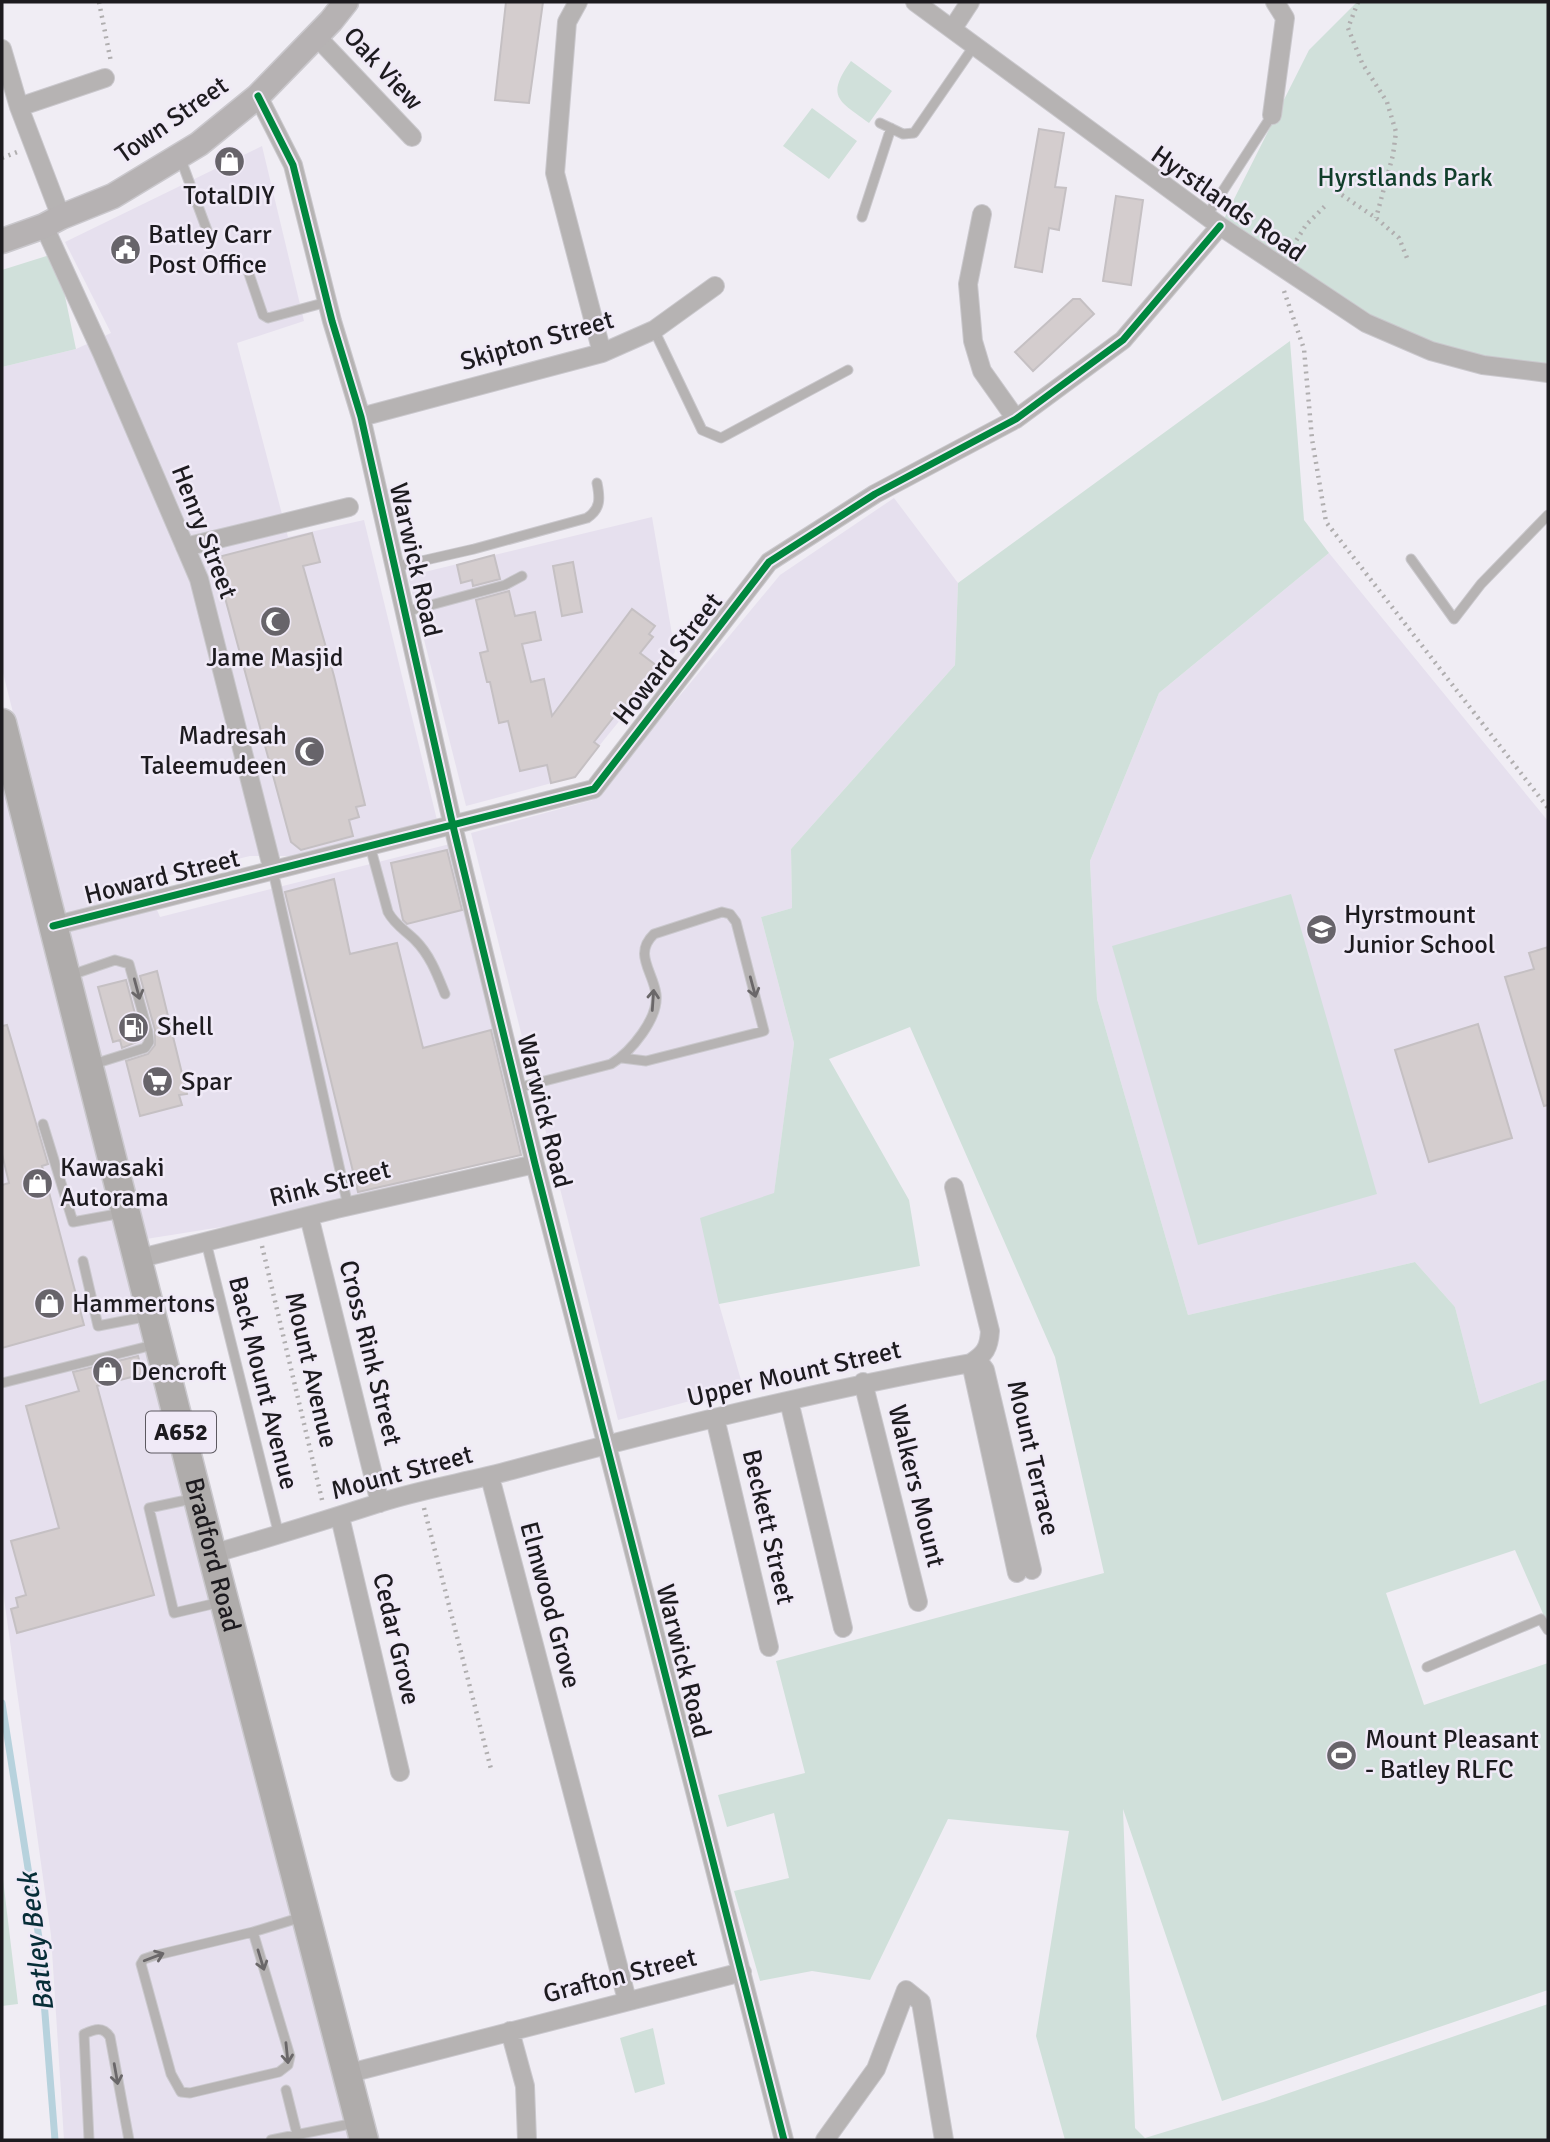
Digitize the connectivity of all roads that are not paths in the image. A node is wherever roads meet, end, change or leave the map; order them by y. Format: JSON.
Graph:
{"nodes":[{"id":1,"x":346,"y":2,"type":"edge"},
{"id":2,"x":578,"y":2,"type":"edge"},
{"id":3,"x":915,"y":2,"type":"edge"},
{"id":4,"x":970,"y":2,"type":"edge"},
{"id":5,"x":1275,"y":2,"type":"edge"},
{"id":6,"x":953,"y":28,"type":"junction"},
{"id":7,"x":316,"y":36,"type":"junction"},
{"id":8,"x":974,"y":46,"type":"junction"},
{"id":9,"x":2,"y":49,"type":"edge"},
{"id":10,"x":105,"y":78,"type":"road end"},
{"id":11,"x":258,"y":96,"type":"junction"},
{"id":12,"x":19,"y":107,"type":"junction"},
{"id":13,"x":1272,"y":115,"type":"joint"},
{"id":14,"x":880,"y":123,"type":"dead end"},
{"id":15,"x":891,"y":128,"type":"junction"},
{"id":16,"x":412,"y":137,"type":"dead end"},
{"id":17,"x":180,"y":156,"type":"junction"},
{"id":18,"x":982,"y":214,"type":"dead end"},
{"id":19,"x":862,"y":217,"type":"dead end"},
{"id":20,"x":1213,"y":221,"type":"junction"},
{"id":21,"x":52,"y":222,"type":"junction"},
{"id":22,"x":208,"y":233,"type":"dead end"},
{"id":23,"x":2,"y":242,"type":"edge"},
{"id":24,"x":247,"y":268,"type":"dead end"},
{"id":25,"x":715,"y":286,"type":"dead end"},
{"id":26,"x":327,"y":302,"type":"junction"},
{"id":27,"x":654,"y":330,"type":"junction"},
{"id":28,"x":602,"y":353,"type":"junction"},
{"id":29,"x":848,"y":370,"type":"dead end"},
{"id":30,"x":1548,"y":373,"type":"edge"},
{"id":31,"x":362,"y":417,"type":"junction"},
{"id":32,"x":1016,"y":419,"type":"junction"},
{"id":33,"x":597,"y":483,"type":"dead end"},
{"id":34,"x":349,"y":507,"type":"dead end"},
{"id":35,"x":1548,"y":515,"type":"edge"},
{"id":36,"x":186,"y":547,"type":"junction"},
{"id":37,"x":1411,"y":559,"type":"dead end"},
{"id":38,"x":395,"y":567,"type":"junction"},
{"id":39,"x":522,"y":576,"type":"dead end"},
{"id":40,"x":405,"y":612,"type":"junction"},
{"id":41,"x":2,"y":723,"type":"edge"},
{"id":42,"x":453,"y":825,"type":"junction"},
{"id":43,"x":370,"y":846,"type":"junction"},
{"id":44,"x":273,"y":871,"type":"junction"},
{"id":45,"x":53,"y":926,"type":"junction"},
{"id":46,"x":66,"y":977,"type":"junction"},
{"id":47,"x":444,"y":994,"type":"dead end"},
{"id":48,"x":634,"y":1043,"type":"junction"},
{"id":49,"x":622,"y":1058,"type":"junction"},
{"id":50,"x":646,"y":1062,"type":"junction"},
{"id":51,"x":89,"y":1066,"type":"junction"},
{"id":52,"x":517,"y":1088,"type":"junction"},
{"id":53,"x":43,"y":1124,"type":"dead end"},
{"id":54,"x":535,"y":1164,"type":"junction"},
{"id":55,"x":954,"y":1186,"type":"dead end"},
{"id":56,"x":348,"y":1206,"type":"junction"},
{"id":57,"x":125,"y":1212,"type":"junction"},
{"id":58,"x":309,"y":1216,"type":"junction"},
{"id":59,"x":206,"y":1242,"type":"junction"},
{"id":60,"x":137,"y":1259,"type":"junction"},
{"id":61,"x":83,"y":1261,"type":"dead end"},
{"id":62,"x":151,"y":1315,"type":"junction"},
{"id":63,"x":158,"y":1344,"type":"junction"},
{"id":64,"x":978,"y":1357,"type":"junction"},
{"id":65,"x":863,"y":1382,"type":"junction"},
{"id":66,"x":2,"y":1383,"type":"edge"},
{"id":67,"x":789,"y":1401,"type":"junction"},
{"id":68,"x":715,"y":1418,"type":"junction"},
{"id":69,"x":606,"y":1445,"type":"junction"},
{"id":70,"x":490,"y":1477,"type":"junction"},
{"id":71,"x":197,"y":1497,"type":"junction"},
{"id":72,"x":380,"y":1503,"type":"junction"},
{"id":73,"x":333,"y":1519,"type":"junction"},
{"id":74,"x":279,"y":1535,"type":"junction"},
{"id":75,"x":212,"y":1554,"type":"junction"},
{"id":76,"x":1025,"y":1572,"type":"dead end"},
{"id":77,"x":224,"y":1601,"type":"junction"},
{"id":78,"x":918,"y":1601,"type":"dead end"},
{"id":79,"x":843,"y":1628,"type":"dead end"},
{"id":80,"x":1548,"y":1630,"type":"edge"},
{"id":81,"x":769,"y":1647,"type":"dead end"},
{"id":82,"x":1427,"y":1667,"type":"dead end"},
{"id":83,"x":400,"y":1772,"type":"dead end"},
{"id":84,"x":306,"y":1916,"type":"junction"},
{"id":85,"x":253,"y":1932,"type":"junction"},
{"id":86,"x":742,"y":1972,"type":"junction"},
{"id":87,"x":627,"y":2000,"type":"junction"},
{"id":88,"x":510,"y":2031,"type":"junction"},
{"id":89,"x":346,"y":2074,"type":"junction"},
{"id":90,"x":286,"y":2090,"type":"dead end"},
{"id":91,"x":362,"y":2131,"type":"edge"},
{"id":92,"x":297,"y":2134,"type":"junction"},
{"id":93,"x":89,"y":2140,"type":"edge"},
{"id":94,"x":129,"y":2140,"type":"edge"},
{"id":95,"x":271,"y":2140,"type":"edge"},
{"id":96,"x":527,"y":2140,"type":"edge"},
{"id":97,"x":785,"y":2140,"type":"edge"},
{"id":98,"x":825,"y":2140,"type":"edge"},
{"id":99,"x":944,"y":2140,"type":"edge"}],
"edges":[{"from":1,"to":7,"type":"street","name":"Town Street"},
{"from":2,"to":28,"type":"street"},
{"from":3,"to":6,"type":"street","name":"Hyrstlands Road"},
{"from":4,"to":6,"type":"street"},
{"from":5,"to":13,"type":"street"},
{"from":6,"to":8,"type":"street","name":"Hyrstlands Road"},
{"from":7,"to":11,"type":"street","name":"Town Street"},
{"from":7,"to":16,"type":"street","name":"Oak View"},
{"from":8,"to":15,"type":"lane"},
{"from":8,"to":20,"type":"street","name":"Hyrstlands Road"},
{"from":9,"to":12,"type":"street","name":"Henry Street"},
{"from":10,"to":12,"type":"street"},
{"from":11,"to":17,"type":"street","name":"Town Street"},
{"from":11,"to":26,"type":"street","name":"Warwick Road"},
{"from":12,"to":21,"type":"street","name":"Henry Street"},
{"from":13,"to":20,"type":"lane"},
{"from":14,"to":15,"type":"lane"},
{"from":15,"to":19,"type":"lane"},
{"from":17,"to":21,"type":"street","name":"Town Street"},
{"from":17,"to":22,"type":"lane"},
{"from":18,"to":32,"type":"street"},
{"from":20,"to":30,"type":"street","name":"Hyrstlands Road"},
{"from":20,"to":32,"type":"street","name":"Howard Street"},
{"from":21,"to":23,"type":"street","name":"Town Street"},
{"from":21,"to":36,"type":"street","name":"Henry Street"},
{"from":24,"to":26,"type":"lane"},
{"from":25,"to":27,"type":"street","name":"Skipton Street"},
{"from":26,"to":31,"type":"street","name":"Warwick Road"},
{"from":27,"to":28,"type":"street","name":"Skipton Street"},
{"from":27,"to":29,"type":"lane"},
{"from":28,"to":31,"type":"street","name":"Skipton Street"},
{"from":31,"to":38,"type":"street","name":"Warwick Road"},
{"from":32,"to":42,"type":"street","name":"Howard Street"},
{"from":33,"to":38,"type":"lane"},
{"from":34,"to":36,"type":"street"},
{"from":35,"to":37,"type":"lane"},
{"from":36,"to":44,"type":"street","name":"Henry Street"},
{"from":38,"to":40,"type":"street","name":"Warwick Road"},
{"from":39,"to":40,"type":"lane"},
{"from":40,"to":42,"type":"street","name":"Warwick Road"},
{"from":41,"to":45,"type":"main road","name":"Bradford Road","number":"A652"},
{"from":42,"to":43,"type":"street","name":"Howard Street"},
{"from":42,"to":52,"type":"street","name":"Warwick Road"},
{"from":43,"to":44,"type":"street","name":"Howard Street"},
{"from":43,"to":47,"type":"lane"},
{"from":44,"to":45,"type":"street","name":"Howard Street"},
{"from":44,"to":56,"type":"lane"},
{"from":45,"to":46,"type":"main road","name":"Bradford Road","number":"A652"},
{"from":46,"to":51,"type":"main road","name":"Bradford Road","number":"A652"},
{"from":46,"to":51,"type":"lane","one_way":true},
{"from":48,"to":49,"type":"lane"},
{"from":48,"to":50,"type":"lane"},
{"from":48,"to":50,"type":"lane","one_way":true},
{"from":49,"to":50,"type":"lane"},
{"from":49,"to":52,"type":"lane"},
{"from":51,"to":57,"type":"main road","name":"Bradford Road","number":"A652"},
{"from":52,"to":54,"type":"street","name":"Warwick Road"},
{"from":53,"to":57,"type":"lane"},
{"from":54,"to":56,"type":"street","name":"Rink Street"},
{"from":54,"to":69,"type":"street","name":"Warwick Road"},
{"from":55,"to":64,"type":"street","name":"Mount Terrace"},
{"from":56,"to":58,"type":"street","name":"Rink Street"},
{"from":57,"to":60,"type":"main road","name":"Bradford Road","number":"A652"},
{"from":58,"to":59,"type":"street","name":"Rink Street"},
{"from":58,"to":72,"type":"street","name":"Cross Rink Street"},
{"from":59,"to":60,"type":"street","name":"Rink Street"},
{"from":59,"to":74,"type":"lane","name":"Back Mount Avenue"},
{"from":60,"to":62,"type":"main road","name":"Bradford Road","number":"A652"},
{"from":61,"to":62,"type":"lane"},
{"from":62,"to":63,"type":"main road","name":"Bradford Road","number":"A652"},
{"from":63,"to":66,"type":"lane"},
{"from":63,"to":71,"type":"main road","name":"Bradford Road","number":"A652"},
{"from":64,"to":65,"type":"street","name":"Upper Mount Street"},
{"from":64,"to":76,"type":"street","name":"Mount Terrace"},
{"from":65,"to":67,"type":"street","name":"Upper Mount Street"},
{"from":65,"to":78,"type":"street","name":"Walkers Mount"},
{"from":67,"to":68,"type":"street","name":"Upper Mount Street"},
{"from":67,"to":79,"type":"street"},
{"from":68,"to":69,"type":"street","name":"Upper Mount Street"},
{"from":68,"to":81,"type":"street","name":"Beckett Street"},
{"from":69,"to":70,"type":"street","name":"Mount Street"},
{"from":69,"to":86,"type":"street","name":"Warwick Road"},
{"from":70,"to":72,"type":"street","name":"Mount Street"},
{"from":70,"to":87,"type":"street","name":"Elmwood Grove"},
{"from":71,"to":75,"type":"main road","name":"Bradford Road","number":"A652"},
{"from":71,"to":77,"type":"lane"},
{"from":72,"to":73,"type":"street","name":"Mount Street"},
{"from":73,"to":74,"type":"street","name":"Mount Street"},
{"from":73,"to":83,"type":"street","name":"Cedar Grove"},
{"from":74,"to":75,"type":"street","name":"Mount Street"},
{"from":75,"to":77,"type":"main road","name":"Bradford Road","number":"A652"},
{"from":77,"to":84,"type":"main road","name":"Bradford Road","number":"A652"},
{"from":80,"to":82,"type":"lane"},
{"from":84,"to":85,"type":"lane"},
{"from":84,"to":89,"type":"main road","name":"Bradford Road","number":"A652"},
{"from":85,"to":85,"type":"lane","one_way":true},
{"from":86,"to":87,"type":"street","name":"Grafton Street"},
{"from":86,"to":97,"type":"street","name":"Warwick Road"},
{"from":87,"to":88,"type":"street","name":"Grafton Street"},
{"from":88,"to":89,"type":"street","name":"Grafton Street"},
{"from":88,"to":96,"type":"street"},
{"from":89,"to":91,"type":"main road","name":"Bradford Road","number":"A652"},
{"from":90,"to":92,"type":"lane"},
{"from":91,"to":92,"type":"lane"},
{"from":92,"to":95,"type":"lane"},
{"from":93,"to":94,"type":"lane","one_way":true},
{"from":98,"to":99,"type":"street"}]}
